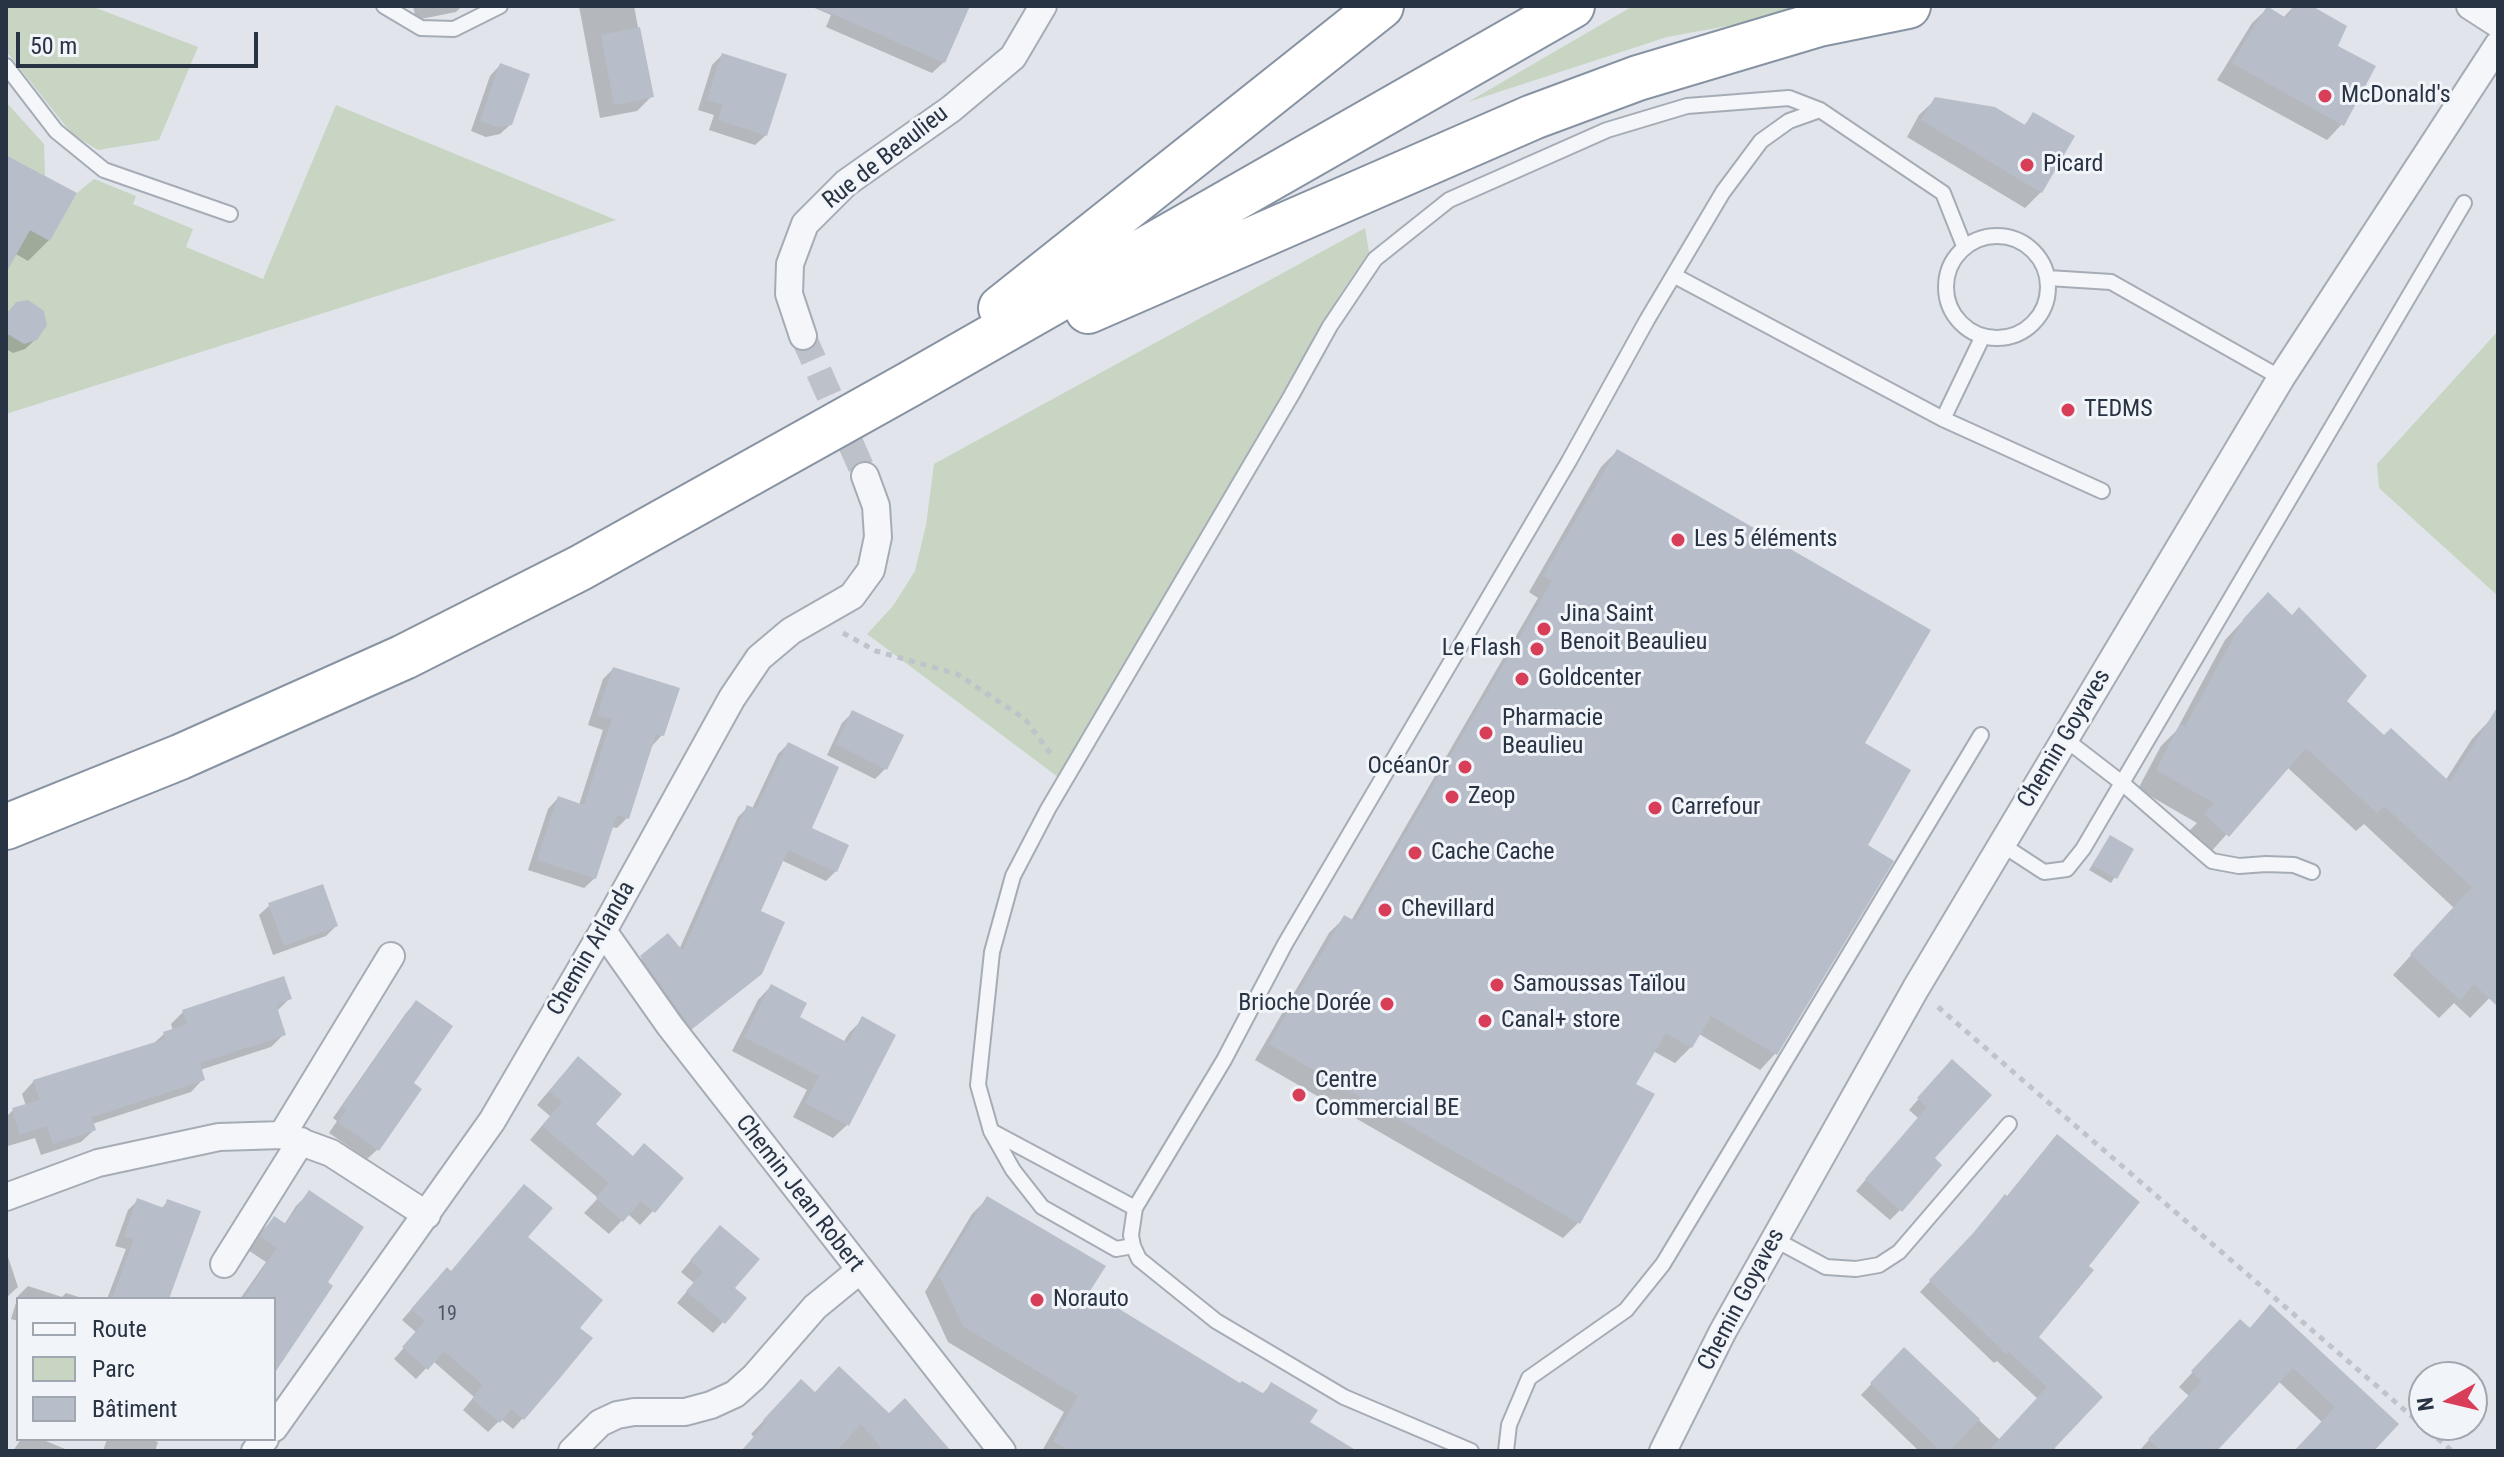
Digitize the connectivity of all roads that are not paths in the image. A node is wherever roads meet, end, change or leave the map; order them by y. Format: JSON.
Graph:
{"nodes":[{"id":1,"x":384,"y":6,"type":"edge"},
{"id":2,"x":500,"y":6,"type":"edge"},
{"id":3,"x":1043,"y":6,"type":"edge"},
{"id":4,"x":1381,"y":6,"type":"edge"},
{"id":5,"x":1572,"y":6,"type":"edge"},
{"id":6,"x":1908,"y":6,"type":"edge"},
{"id":7,"x":2470,"y":6,"type":"edge"},
{"id":8,"x":2498,"y":24,"type":"edge"},
{"id":9,"x":2498,"y":45,"type":"edge"},
{"id":10,"x":6,"y":66,"type":"edge"},
{"id":11,"x":1820,"y":110,"type":"junction"},
{"id":12,"x":2464,"y":203,"type":"dead end"},
{"id":13,"x":230,"y":214,"type":"dead end"},
{"id":14,"x":1964,"y":246,"type":"junction"},
{"id":15,"x":1675,"y":276,"type":"junction"},
{"id":16,"x":2048,"y":278,"type":"junction"},
{"id":17,"x":803,"y":336,"type":"tunnel mouth"},
{"id":18,"x":1982,"y":338,"type":"junction"},
{"id":19,"x":2281,"y":378,"type":"junction"},
{"id":20,"x":908,"y":385,"type":"junction"},
{"id":21,"x":1943,"y":419,"type":"junction"},
{"id":22,"x":865,"y":476,"type":"tunnel mouth"},
{"id":23,"x":2102,"y":491,"type":"dead end"},
{"id":24,"x":1981,"y":735,"type":"dead end"},
{"id":25,"x":2065,"y":739,"type":"junction"},
{"id":26,"x":2122,"y":783,"type":"junction"},
{"id":27,"x":6,"y":827,"type":"edge"},
{"id":28,"x":2001,"y":844,"type":"junction"},
{"id":29,"x":2312,"y":872,"type":"dead end"},
{"id":30,"x":603,"y":931,"type":"junction"},
{"id":31,"x":391,"y":956,"type":"dead end"},
{"id":32,"x":2009,"y":1124,"type":"dead end"},
{"id":33,"x":991,"y":1131,"type":"junction"},
{"id":34,"x":291,"y":1138,"type":"junction"},
{"id":35,"x":6,"y":1197,"type":"edge"},
{"id":36,"x":1135,"y":1208,"type":"junction"},
{"id":37,"x":427,"y":1215,"type":"junction"},
{"id":38,"x":1774,"y":1239,"type":"junction"},
{"id":39,"x":1133,"y":1246,"type":"junction"},
{"id":40,"x":224,"y":1264,"type":"dead end"},
{"id":41,"x":859,"y":1271,"type":"junction"},
{"id":42,"x":276,"y":1425,"type":"edge"},
{"id":43,"x":572,"y":1451,"type":"edge"},
{"id":44,"x":1002,"y":1451,"type":"edge"},
{"id":45,"x":1471,"y":1451,"type":"edge"},
{"id":46,"x":1506,"y":1451,"type":"edge"},
{"id":47,"x":1663,"y":1451,"type":"edge"}],
"edges":[{"from":1,"to":2,"type":"lane"},
{"from":3,"to":17,"type":"street","name":"Rue de Beaulieu"},
{"from":4,"to":20,"type":"highway"},
{"from":5,"to":20,"type":"highway"},
{"from":6,"to":20,"type":"highway"},
{"from":7,"to":8,"type":"street"},
{"from":9,"to":19,"type":"street","name":"Chemin Goyaves"},
{"from":10,"to":13,"type":"lane"},
{"from":11,"to":14,"type":"lane"},
{"from":11,"to":15,"type":"lane"},
{"from":11,"to":33,"type":"lane"},
{"from":12,"to":26,"type":"lane"},
{"from":14,"to":16,"type":"lane"},
{"from":14,"to":18,"type":"lane"},
{"from":15,"to":21,"type":"lane"},
{"from":15,"to":36,"type":"lane"},
{"from":16,"to":18,"type":"lane"},
{"from":16,"to":19,"type":"lane"},
{"from":18,"to":21,"type":"lane"},
{"from":19,"to":25,"type":"street","name":"Chemin Goyaves"},
{"from":20,"to":27,"type":"highway"},
{"from":21,"to":23,"type":"lane"},
{"from":22,"to":30,"type":"street","name":"Chemin Arlanda"},
{"from":24,"to":46,"type":"lane"},
{"from":25,"to":26,"type":"lane"},
{"from":25,"to":28,"type":"street","name":"Chemin Goyaves"},
{"from":26,"to":28,"type":"lane"},
{"from":26,"to":29,"type":"lane"},
{"from":28,"to":38,"type":"street","name":"Chemin Goyaves"},
{"from":30,"to":37,"type":"street","name":"Chemin Arlanda"},
{"from":30,"to":41,"type":"street","name":"Chemin Jean Robert"},
{"from":31,"to":34,"type":"street"},
{"from":32,"to":38,"type":"lane"},
{"from":33,"to":36,"type":"lane"},
{"from":33,"to":39,"type":"lane"},
{"from":34,"to":35,"type":"street"},
{"from":34,"to":37,"type":"street"},
{"from":34,"to":40,"type":"street"},
{"from":36,"to":39,"type":"lane"},
{"from":37,"to":42,"type":"street","name":"Chemin Arlanda"},
{"from":38,"to":47,"type":"street","name":"Chemin Goyaves"},
{"from":39,"to":45,"type":"lane"},
{"from":41,"to":43,"type":"street"},
{"from":41,"to":44,"type":"street","name":"Chemin Jean Robert"}]}
